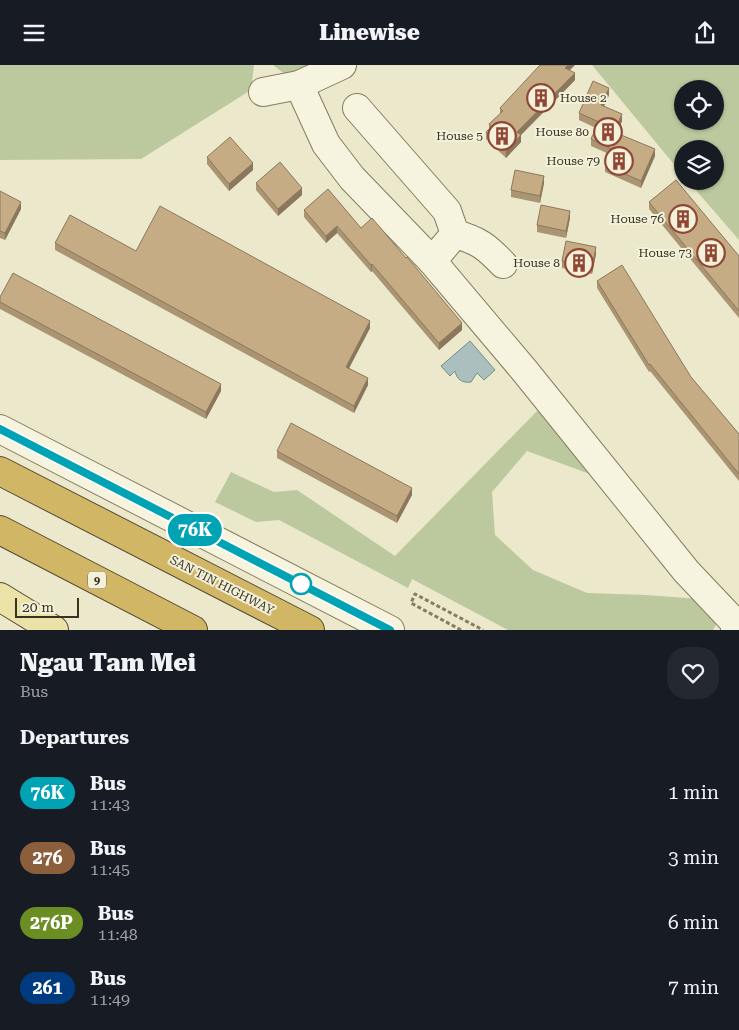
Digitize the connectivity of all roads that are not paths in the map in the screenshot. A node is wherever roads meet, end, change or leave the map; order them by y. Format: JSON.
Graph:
{"nodes":[{"id":1,"x":342,"y":65,"type":"edge"},
{"id":2,"x":299,"y":85,"type":"junction"},
{"id":3,"x":263,"y":92,"type":"dead end"},
{"id":4,"x":357,"y":108,"type":"dead end"},
{"id":5,"x":455,"y":234,"type":"junction"},
{"id":6,"x":432,"y":261,"type":"junction"},
{"id":7,"x":503,"y":265,"type":"dead end"},
{"id":8,"x":0,"y":429,"type":"edge"},
{"id":9,"x":0,"y":471,"type":"edge"},
{"id":10,"x":0,"y":531,"type":"edge"},
{"id":11,"x":0,"y":597,"type":"edge"},
{"id":12,"x":49,"y":629,"type":"edge"},
{"id":13,"x":193,"y":630,"type":"edge"},
{"id":14,"x":310,"y":630,"type":"edge"},
{"id":15,"x":390,"y":630,"type":"edge"},
{"id":16,"x":735,"y":630,"type":"edge"}],
"edges":[{"from":1,"to":2,"type":"street"},
{"from":2,"to":3,"type":"street"},
{"from":2,"to":6,"type":"street"},
{"from":4,"to":5,"type":"street"},
{"from":5,"to":6,"type":"street"},
{"from":5,"to":7,"type":"street"},
{"from":6,"to":16,"type":"street"},
{"from":8,"to":15,"type":"street"},
{"from":9,"to":14,"type":"highway","name":"SAN TIN HIGHWAY"},
{"from":10,"to":13,"type":"highway","number":"9"},
{"from":11,"to":12,"type":"main road"}]}
